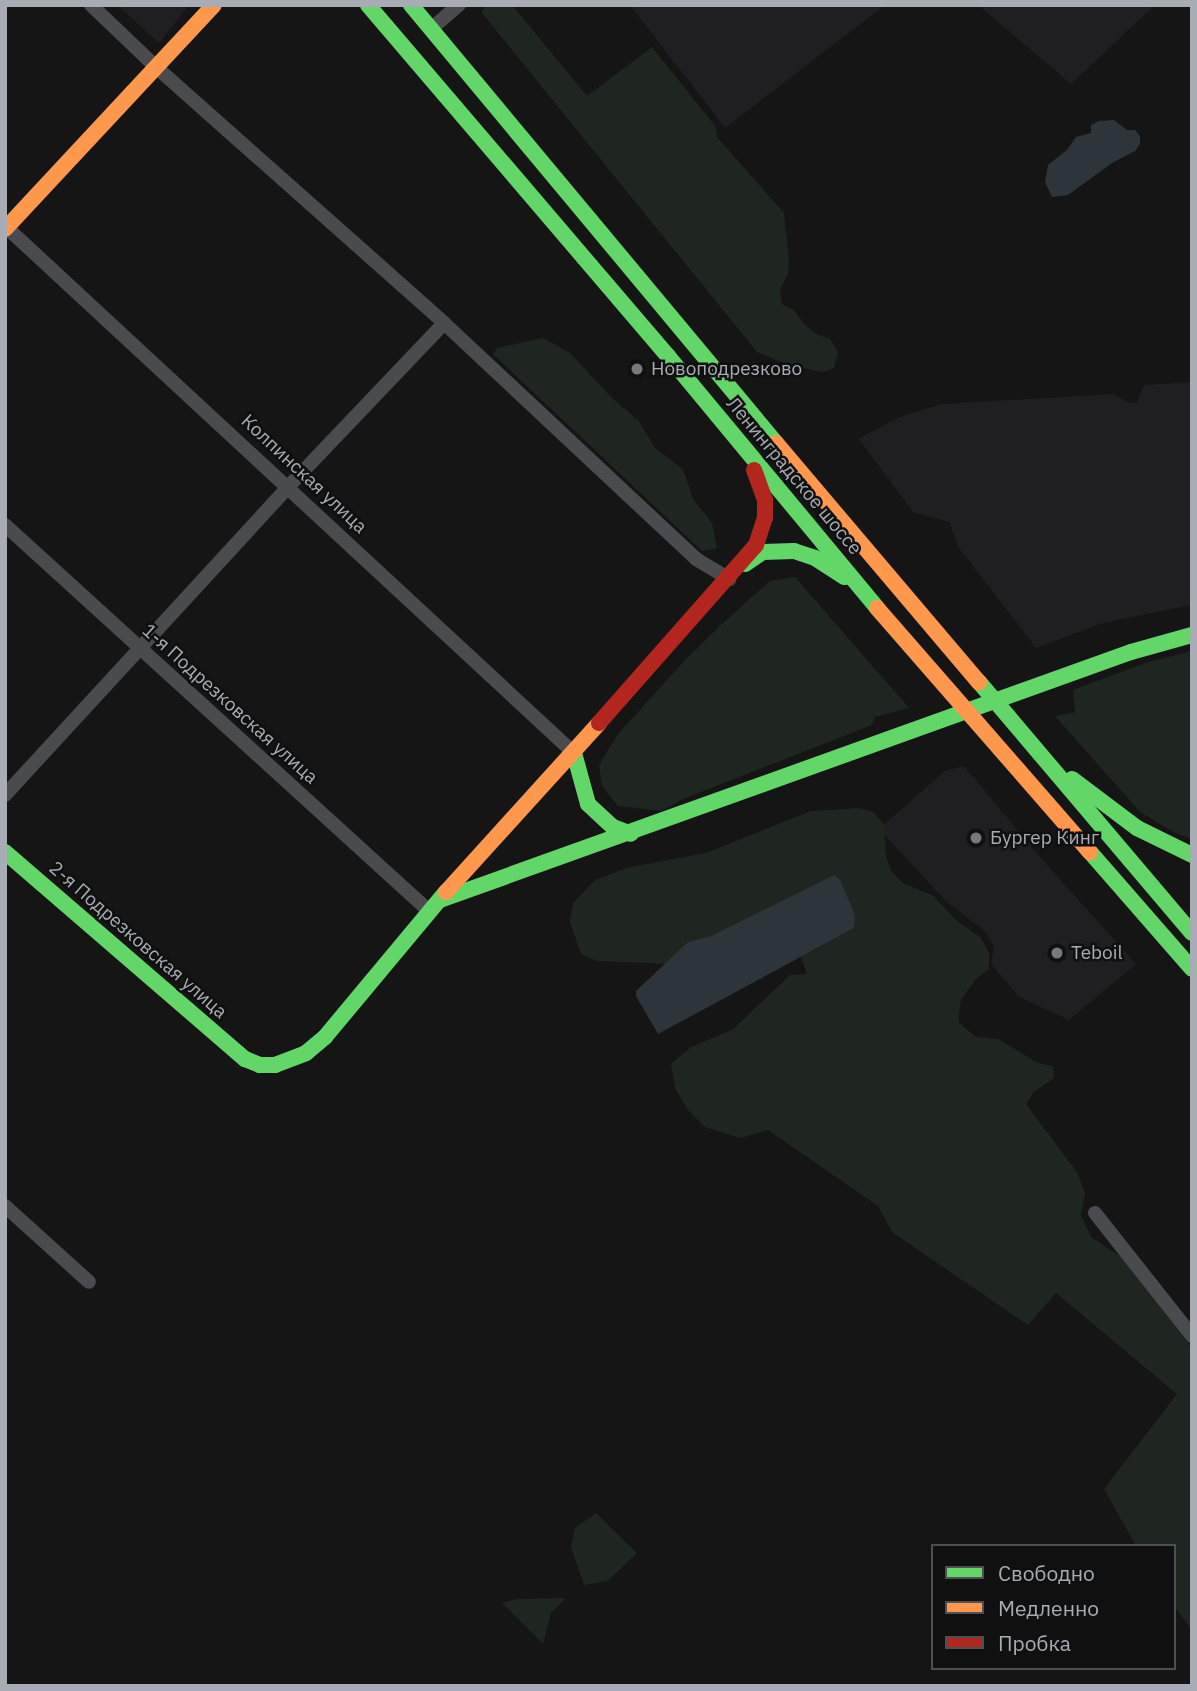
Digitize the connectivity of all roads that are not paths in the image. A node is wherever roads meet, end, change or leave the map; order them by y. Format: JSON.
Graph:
{"nodes":[{"id":1,"x":91,"y":5,"type":"edge"},
{"id":2,"x":214,"y":5,"type":"edge"},
{"id":3,"x":368,"y":5,"type":"edge"},
{"id":4,"x":411,"y":5,"type":"edge"},
{"id":5,"x":459,"y":5,"type":"edge"},
{"id":6,"x":431,"y":29,"type":"junction"},
{"id":7,"x":156,"y":67,"type":"junction"},
{"id":8,"x":6,"y":228,"type":"edge"},
{"id":9,"x":444,"y":323,"type":"junction"},
{"id":10,"x":739,"y":444,"type":"junction"},
{"id":11,"x":289,"y":486,"type":"junction"},
{"id":12,"x":5,"y":525,"type":"edge"},
{"id":13,"x":729,"y":579,"type":"junction"},
{"id":14,"x":872,"y":602,"type":"junction"},
{"id":15,"x":1192,"y":635,"type":"edge"},
{"id":16,"x":140,"y":649,"type":"junction"},
{"id":17,"x":1036,"y":749,"type":"junction"},
{"id":18,"x":574,"y":752,"type":"junction"},
{"id":19,"x":5,"y":795,"type":"edge"},
{"id":20,"x":631,"y":834,"type":"junction"},
{"id":21,"x":5,"y":852,"type":"edge"},
{"id":22,"x":1192,"y":855,"type":"edge"},
{"id":23,"x":434,"y":906,"type":"junction"},
{"id":24,"x":1192,"y":933,"type":"edge"},
{"id":25,"x":1192,"y":969,"type":"edge"},
{"id":26,"x":5,"y":1206,"type":"edge"},
{"id":27,"x":1095,"y":1213,"type":"dead end"},
{"id":28,"x":89,"y":1282,"type":"dead end"},
{"id":29,"x":1192,"y":1336,"type":"edge"}],
"edges":[{"from":1,"to":7,"type":"street"},
{"from":2,"to":7,"type":"main road"},
{"from":3,"to":10,"type":"main road","name":"Ленинградское шоссе"},
{"from":4,"to":6,"type":"main road","name":"Ленинградское шоссе"},
{"from":5,"to":6,"type":"street"},
{"from":6,"to":17,"type":"main road","name":"Ленинградское шоссе"},
{"from":7,"to":8,"type":"main road"},
{"from":7,"to":9,"type":"street"},
{"from":8,"to":11,"type":"street","name":"Колпинская улица"},
{"from":9,"to":11,"type":"street"},
{"from":9,"to":13,"type":"street"},
{"from":10,"to":13,"type":"main road"},
{"from":10,"to":14,"type":"main road","name":"Ленинградское шоссе"},
{"from":11,"to":16,"type":"street"},
{"from":11,"to":18,"type":"street","name":"Колпинская улица"},
{"from":12,"to":16,"type":"street","name":"1-я Подрезковская улица"},
{"from":13,"to":14,"type":"main road"},
{"from":13,"to":18,"type":"main road"},
{"from":14,"to":25,"type":"main road","name":"Ленинградское шоссе"},
{"from":15,"to":20,"type":"main road"},
{"from":16,"to":19,"type":"street"},
{"from":16,"to":23,"type":"street","name":"1-я Подрезковская улица"},
{"from":17,"to":22,"type":"main road"},
{"from":17,"to":24,"type":"main road","name":"Ленинградское шоссе"},
{"from":18,"to":20,"type":"main road"},
{"from":18,"to":23,"type":"main road"},
{"from":20,"to":23,"type":"main road"},
{"from":21,"to":23,"type":"main road","name":"2-я Подрезковская улица"},
{"from":26,"to":28,"type":"street"},
{"from":27,"to":29,"type":"street"}]}
